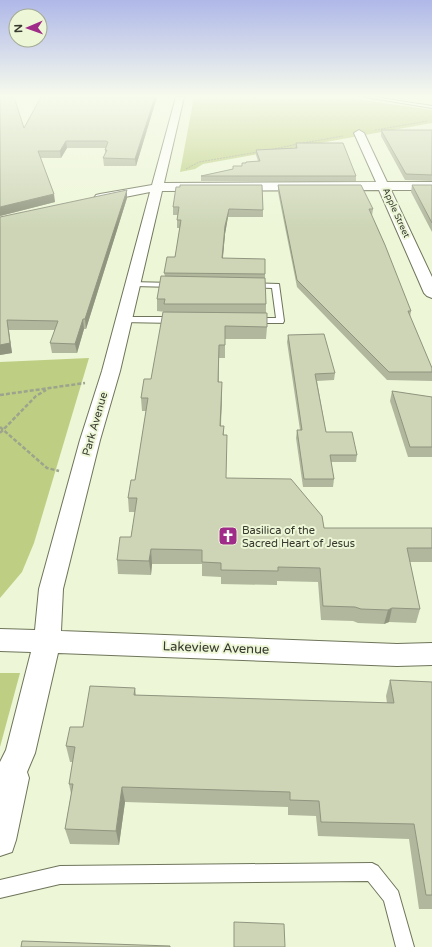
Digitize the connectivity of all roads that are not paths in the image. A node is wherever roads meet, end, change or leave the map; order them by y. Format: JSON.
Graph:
{"nodes":[{"id":1,"x":168,"y":141,"type":"edge"},
{"id":2,"x":363,"y":141,"type":"edge"},
{"id":3,"x":384,"y":186,"type":"junction"},
{"id":4,"x":432,"y":186,"type":"edge"},
{"id":5,"x":156,"y":188,"type":"junction"},
{"id":6,"x":86,"y":201,"type":"edge"},
{"id":7,"x":132,"y":284,"type":"junction"},
{"id":8,"x":180,"y":285,"type":"edge"},
{"id":9,"x":244,"y":285,"type":"edge"},
{"id":10,"x":432,"y":293,"type":"edge"},
{"id":11,"x":124,"y":320,"type":"junction"},
{"id":12,"x":186,"y":320,"type":"edge"},
{"id":13,"x":241,"y":321,"type":"edge"},
{"id":14,"x":0,"y":640,"type":"edge"},
{"id":15,"x":47,"y":642,"type":"junction"},
{"id":16,"x":432,"y":654,"type":"edge"},
{"id":17,"x":20,"y":753,"type":"junction"},
{"id":18,"x":0,"y":794,"type":"edge"},
{"id":19,"x":0,"y":840,"type":"edge"},
{"id":20,"x":0,"y":889,"type":"edge"},
{"id":21,"x":405,"y":947,"type":"edge"}],
"edges":[{"from":1,"to":5,"type":"street","name":"Park Avenue"},
{"from":2,"to":3,"type":"street","name":"Apple Street"},
{"from":3,"to":4,"type":"street"},
{"from":3,"to":5,"type":"street"},
{"from":3,"to":10,"type":"street","name":"Apple Street"},
{"from":5,"to":6,"type":"street"},
{"from":5,"to":7,"type":"street","name":"Park Avenue"},
{"from":7,"to":8,"type":"lane"},
{"from":7,"to":11,"type":"street","name":"Park Avenue"},
{"from":9,"to":13,"type":"lane"},
{"from":11,"to":12,"type":"lane"},
{"from":11,"to":15,"type":"street","name":"Park Avenue"},
{"from":14,"to":15,"type":"street","name":"Lakeview Avenue"},
{"from":15,"to":16,"type":"street","name":"Lakeview Avenue"},
{"from":15,"to":17,"type":"street","name":"Park Avenue"},
{"from":17,"to":18,"type":"street","name":"Park Avenue"},
{"from":17,"to":19,"type":"street","name":"Park Avenue"},
{"from":20,"to":21,"type":"lane"}]}
